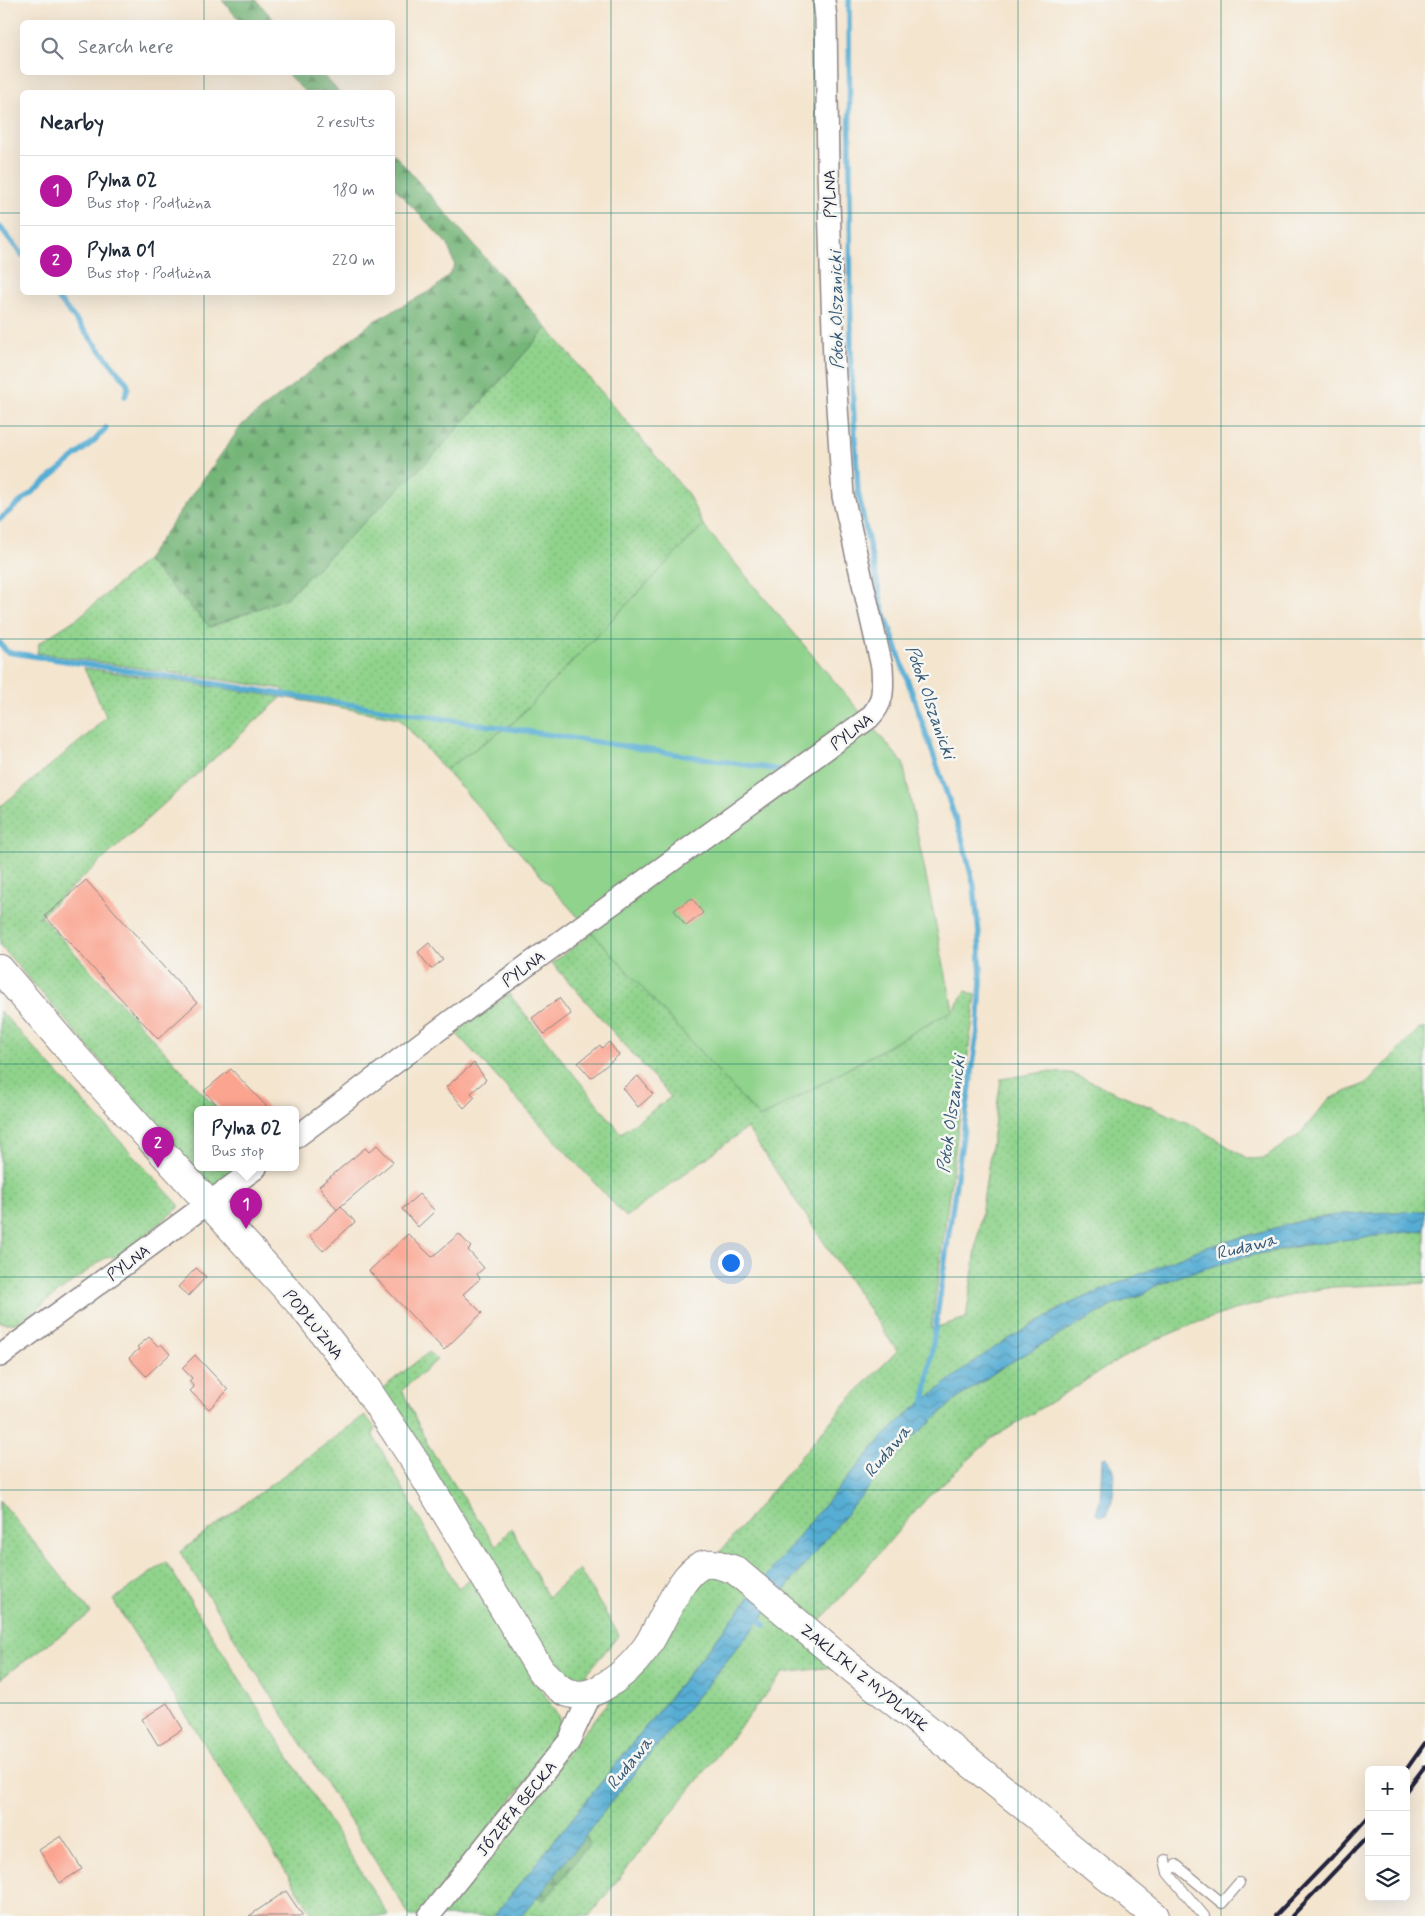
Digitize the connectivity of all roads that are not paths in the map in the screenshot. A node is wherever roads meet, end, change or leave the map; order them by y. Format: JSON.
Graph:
{"nodes":[{"id":1,"x":824,"y":0,"type":"edge"},
{"id":2,"x":0,"y":969,"type":"edge"},
{"id":3,"x":299,"y":1135,"type":"edge"},
{"id":4,"x":252,"y":1171,"type":"edge"},
{"id":5,"x":208,"y":1204,"type":"junction"},
{"id":6,"x":2,"y":1351,"type":"edge"},
{"id":7,"x":591,"y":1694,"type":"junction"},
{"id":8,"x":1165,"y":1860,"type":"dead end"},
{"id":9,"x":1168,"y":1873,"type":"junction"},
{"id":10,"x":1239,"y":1883,"type":"dead end"},
{"id":11,"x":429,"y":1916,"type":"edge"},
{"id":12,"x":1155,"y":1916,"type":"edge"},
{"id":13,"x":1204,"y":1916,"type":"edge"}],
"edges":[{"from":1,"to":3,"type":"street","name":"PYLNA"},
{"from":2,"to":5,"type":"street","name":"PODŁUŻNA"},
{"from":4,"to":5,"type":"street","name":"PYLNA"},
{"from":5,"to":6,"type":"street","name":"PYLNA"},
{"from":5,"to":7,"type":"street","name":"PODŁUŻNA"},
{"from":7,"to":11,"type":"street","name":"JÓZEFA BECKA"},
{"from":7,"to":12,"type":"street","name":"ZAKLIKI Z MYDLNIK"},
{"from":8,"to":9,"type":"lane"},
{"from":9,"to":10,"type":"lane"},
{"from":9,"to":13,"type":"lane"}]}
